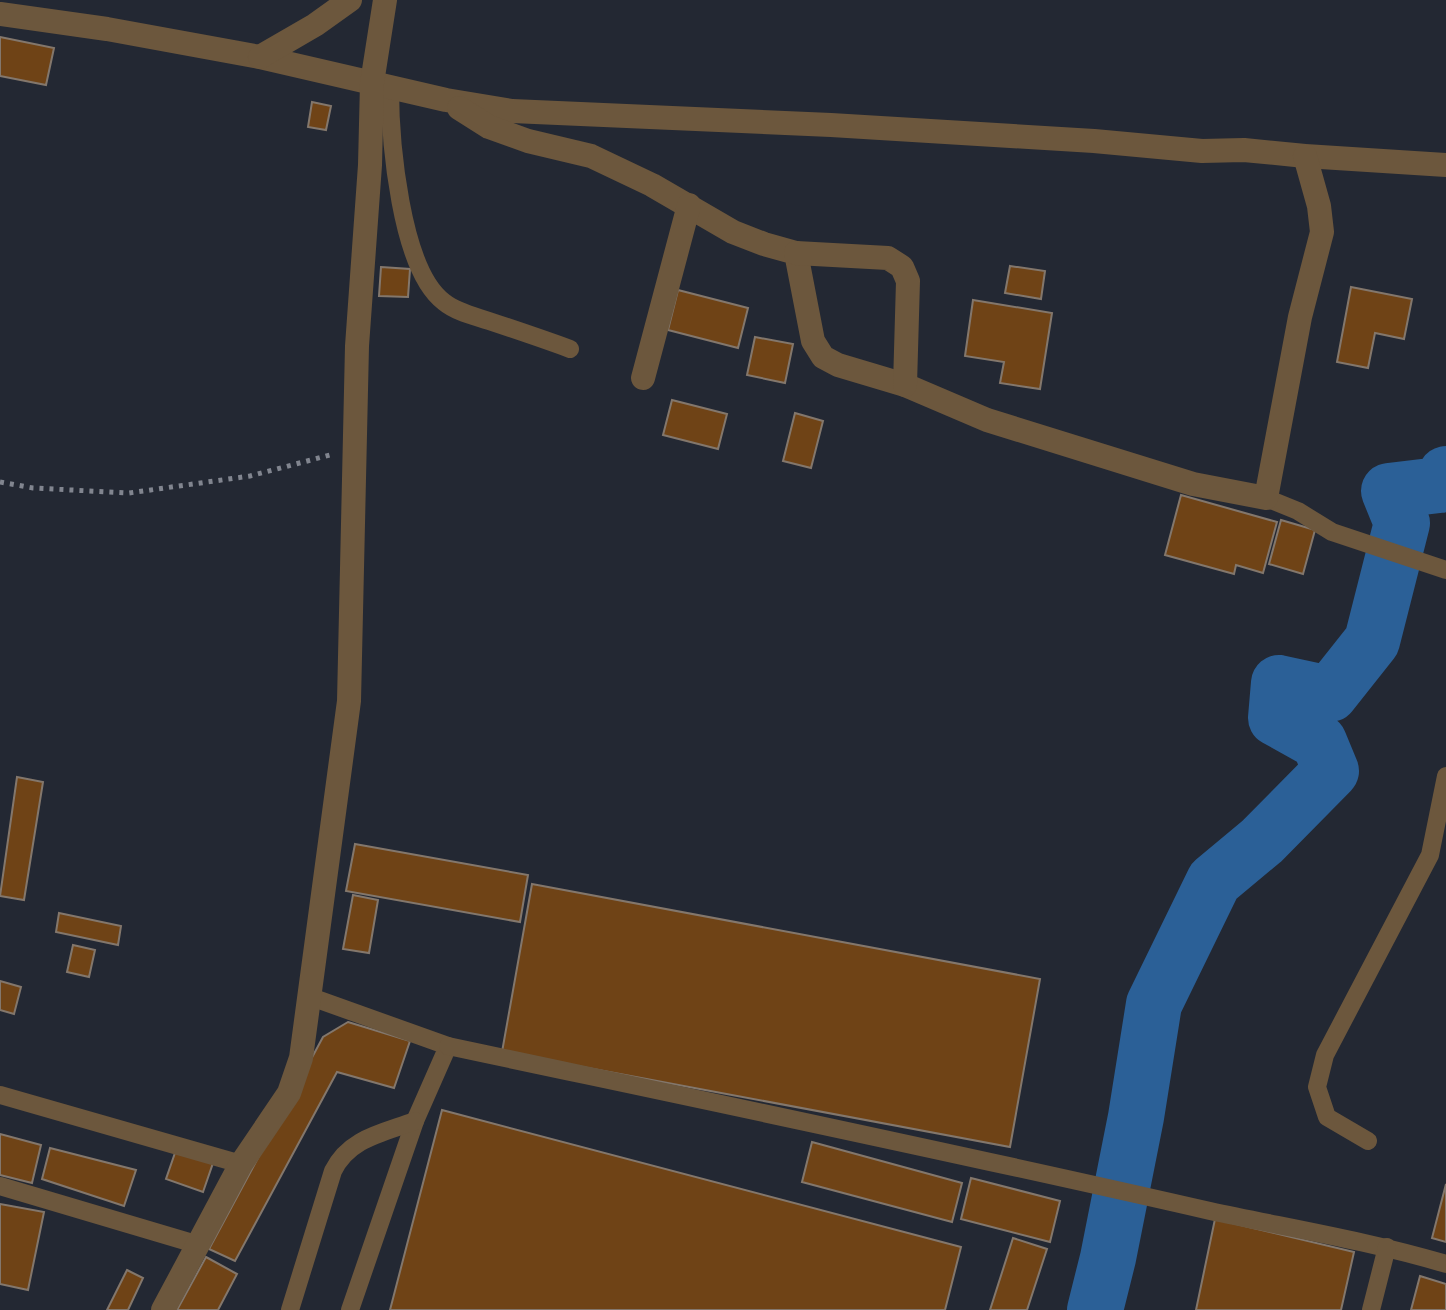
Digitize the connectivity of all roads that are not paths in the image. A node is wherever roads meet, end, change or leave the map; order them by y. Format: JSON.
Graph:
{"nodes":[{"id":1,"x":350,"y":0,"type":"edge"},
{"id":2,"x":385,"y":0,"type":"edge"},
{"id":3,"x":0,"y":14,"type":"edge"},
{"id":4,"x":260,"y":57,"type":"junction"},
{"id":5,"x":381,"y":85,"type":"junction"},
{"id":6,"x":446,"y":100,"type":"junction"},
{"id":7,"x":1305,"y":156,"type":"junction"},
{"id":8,"x":1435,"y":164,"type":"edge"},
{"id":9,"x":689,"y":205,"type":"junction"},
{"id":10,"x":796,"y":253,"type":"junction"},
{"id":11,"x":570,"y":349,"type":"dead end"},
{"id":12,"x":643,"y":378,"type":"dead end"},
{"id":13,"x":905,"y":385,"type":"junction"},
{"id":14,"x":1266,"y":498,"type":"junction"},
{"id":15,"x":1446,"y":570,"type":"edge"},
{"id":16,"x":1446,"y":776,"type":"edge"},
{"id":17,"x":311,"y":997,"type":"junction"},
{"id":18,"x":448,"y":1046,"type":"junction"},
{"id":19,"x":0,"y":1095,"type":"edge"},
{"id":20,"x":415,"y":1121,"type":"junction"},
{"id":21,"x":1368,"y":1141,"type":"dead end"},
{"id":22,"x":241,"y":1164,"type":"junction"},
{"id":23,"x":0,"y":1186,"type":"edge"},
{"id":24,"x":199,"y":1245,"type":"junction"},
{"id":25,"x":1387,"y":1247,"type":"junction"},
{"id":26,"x":1446,"y":1264,"type":"edge"},
{"id":27,"x":163,"y":1310,"type":"edge"},
{"id":28,"x":290,"y":1310,"type":"edge"},
{"id":29,"x":350,"y":1310,"type":"edge"},
{"id":30,"x":1371,"y":1310,"type":"edge"}],
"edges":[{"from":1,"to":4,"type":"street"},
{"from":2,"to":5,"type":"street"},
{"from":3,"to":4,"type":"street"},
{"from":4,"to":5,"type":"street"},
{"from":5,"to":6,"type":"street"},
{"from":5,"to":11,"type":"lane"},
{"from":5,"to":17,"type":"street"},
{"from":6,"to":7,"type":"street"},
{"from":6,"to":9,"type":"street"},
{"from":7,"to":8,"type":"street"},
{"from":7,"to":14,"type":"street"},
{"from":9,"to":10,"type":"street"},
{"from":9,"to":12,"type":"street"},
{"from":10,"to":13,"type":"street"},
{"from":10,"to":13,"type":"street"},
{"from":13,"to":14,"type":"street"},
{"from":14,"to":15,"type":"lane"},
{"from":16,"to":21,"type":"lane"},
{"from":17,"to":18,"type":"lane"},
{"from":17,"to":22,"type":"street"},
{"from":18,"to":20,"type":"lane"},
{"from":18,"to":25,"type":"lane"},
{"from":19,"to":22,"type":"lane"},
{"from":20,"to":28,"type":"lane"},
{"from":20,"to":29,"type":"lane"},
{"from":22,"to":24,"type":"street"},
{"from":23,"to":24,"type":"lane"},
{"from":24,"to":27,"type":"street"},
{"from":25,"to":26,"type":"lane"},
{"from":25,"to":30,"type":"lane"}]}
